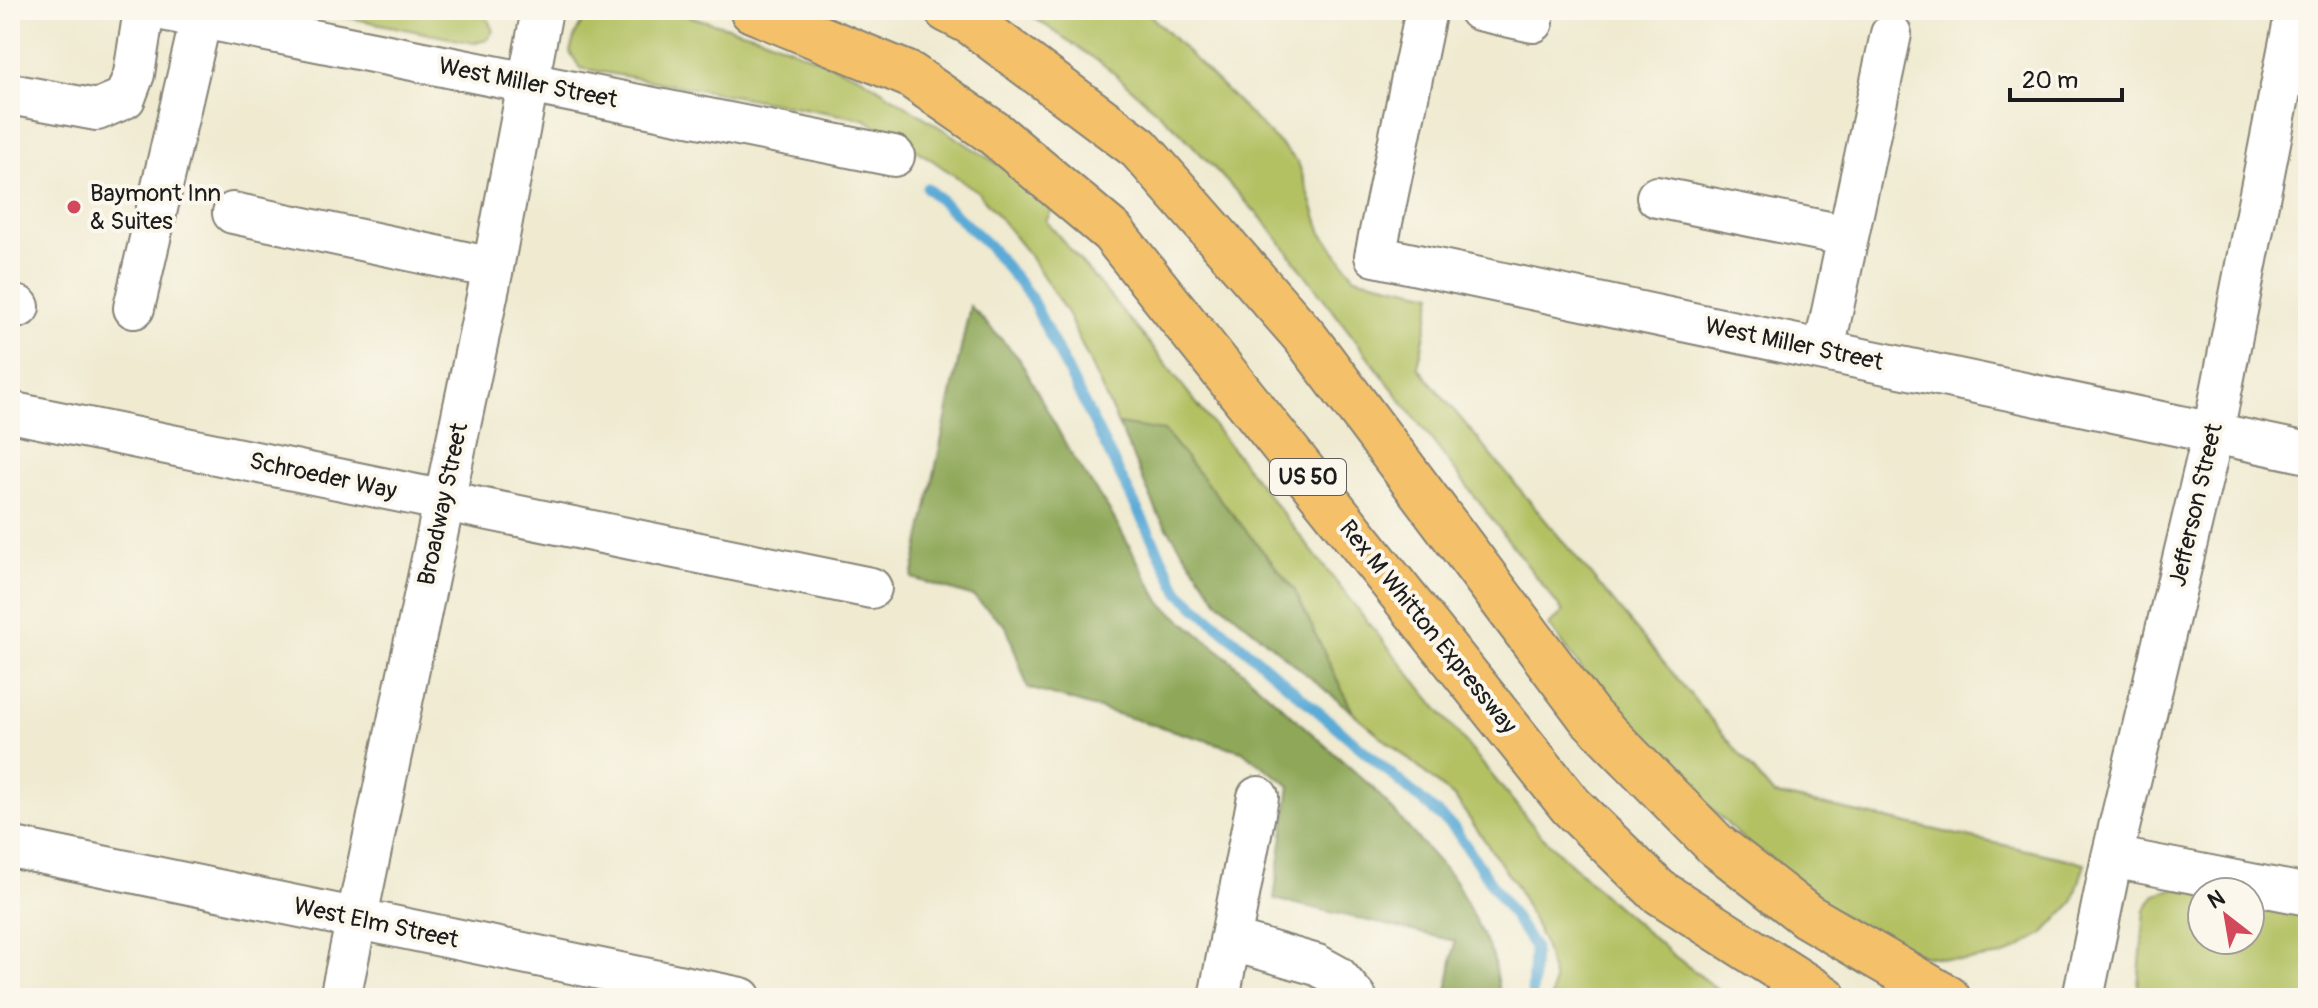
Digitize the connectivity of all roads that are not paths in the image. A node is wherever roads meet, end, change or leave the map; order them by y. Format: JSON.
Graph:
{"nodes":[{"id":1,"x":144,"y":10,"type":"edge"},
{"id":2,"x":162,"y":10,"type":"edge"},
{"id":3,"x":542,"y":10,"type":"edge"},
{"id":4,"x":752,"y":10,"type":"edge"},
{"id":5,"x":947,"y":10,"type":"edge"},
{"id":6,"x":1426,"y":10,"type":"edge"},
{"id":7,"x":1479,"y":10,"type":"edge"},
{"id":8,"x":2292,"y":13,"type":"edge"},
{"id":9,"x":201,"y":18,"type":"junction"},
{"id":10,"x":1533,"y":22,"type":"dead end"},
{"id":11,"x":1891,"y":34,"type":"dead end"},
{"id":12,"x":528,"y":83,"type":"junction"},
{"id":13,"x":10,"y":94,"type":"edge"},
{"id":14,"x":2292,"y":110,"type":"edge"},
{"id":15,"x":894,"y":156,"type":"dead end"},
{"id":16,"x":1657,"y":197,"type":"dead end"},
{"id":17,"x":233,"y":213,"type":"dead end"},
{"id":18,"x":1848,"y":236,"type":"junction"},
{"id":19,"x":493,"y":268,"type":"junction"},
{"id":20,"x":134,"y":308,"type":"dead end"},
{"id":21,"x":1824,"y":350,"type":"junction"},
{"id":22,"x":10,"y":412,"type":"edge"},
{"id":23,"x":2213,"y":433,"type":"junction"},
{"id":24,"x":2308,"y":453,"type":"edge"},
{"id":25,"x":444,"y":502,"type":"junction"},
{"id":26,"x":871,"y":588,"type":"dead end"},
{"id":27,"x":1258,"y":797,"type":"dead end"},
{"id":28,"x":10,"y":847,"type":"edge"},
{"id":29,"x":2112,"y":857,"type":"junction"},
{"id":30,"x":2308,"y":895,"type":"edge"},
{"id":31,"x":354,"y":919,"type":"junction"},
{"id":32,"x":1230,"y":940,"type":"junction"},
{"id":33,"x":340,"y":998,"type":"edge"},
{"id":34,"x":741,"y":998,"type":"edge"},
{"id":35,"x":1219,"y":998,"type":"edge"},
{"id":36,"x":1356,"y":998,"type":"edge"},
{"id":37,"x":1825,"y":998,"type":"edge"},
{"id":38,"x":1948,"y":998,"type":"edge"},
{"id":39,"x":2083,"y":998,"type":"edge"}],
"edges":[{"from":1,"to":13,"type":"street"},
{"from":2,"to":9,"type":"street","name":"West Miller Street"},
{"from":3,"to":12,"type":"street","name":"Broadway Street"},
{"from":4,"to":37,"type":"highway","name":"Rex M Whitton Expressway","number":"US 50"},
{"from":5,"to":38,"type":"highway"},
{"from":6,"to":21,"type":"street","name":"West Miller Street"},
{"from":7,"to":10,"type":"street"},
{"from":8,"to":14,"type":"street","name":"Jefferson Street"},
{"from":9,"to":12,"type":"street","name":"West Miller Street"},
{"from":9,"to":20,"type":"street"},
{"from":11,"to":18,"type":"street"},
{"from":12,"to":15,"type":"street","name":"West Miller Street"},
{"from":12,"to":19,"type":"street","name":"Broadway Street"},
{"from":14,"to":23,"type":"street","name":"Jefferson Street"},
{"from":16,"to":18,"type":"street"},
{"from":17,"to":19,"type":"street"},
{"from":18,"to":21,"type":"street"},
{"from":19,"to":25,"type":"street","name":"Broadway Street"},
{"from":21,"to":23,"type":"street","name":"West Miller Street"},
{"from":22,"to":25,"type":"street","name":"Schroeder Way"},
{"from":23,"to":24,"type":"street","name":"West Miller Street"},
{"from":23,"to":29,"type":"street","name":"Jefferson Street"},
{"from":25,"to":26,"type":"street","name":"Schroeder Way"},
{"from":25,"to":31,"type":"street","name":"Broadway Street"},
{"from":27,"to":32,"type":"street"},
{"from":28,"to":31,"type":"street","name":"West Elm Street"},
{"from":29,"to":30,"type":"street"},
{"from":29,"to":39,"type":"street","name":"Jefferson Street"},
{"from":31,"to":33,"type":"street","name":"Broadway Street"},
{"from":31,"to":34,"type":"street","name":"West Elm Street"},
{"from":32,"to":35,"type":"street"},
{"from":32,"to":36,"type":"street"}]}
